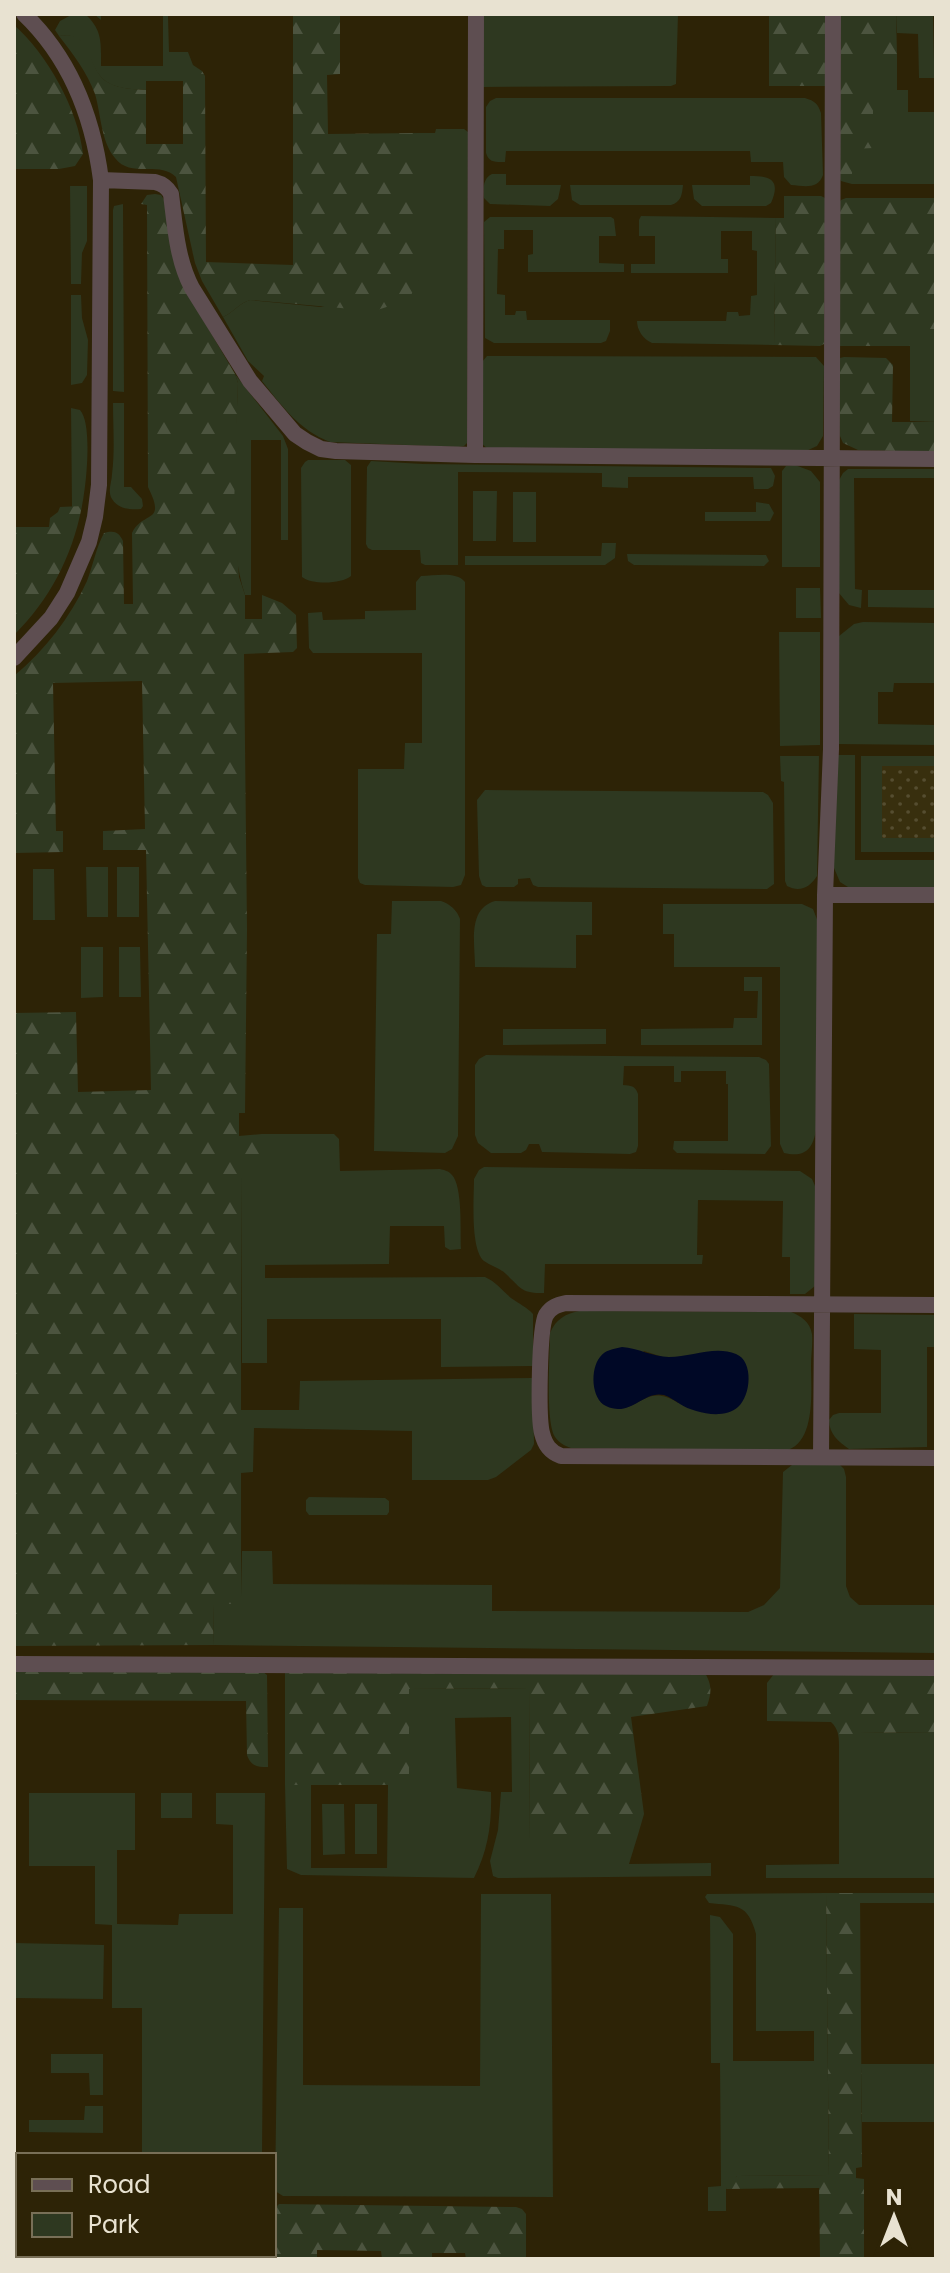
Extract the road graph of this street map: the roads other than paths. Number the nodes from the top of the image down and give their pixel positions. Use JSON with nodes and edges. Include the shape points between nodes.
{"nodes":[{"id":1,"x":24,"y":14,"type":"edge"},
{"id":2,"x":476,"y":14,"type":"edge"},
{"id":3,"x":833,"y":14,"type":"edge"},
{"id":4,"x":101,"y":180,"type":"junction"},
{"id":5,"x":475,"y":455,"type":"junction"},
{"id":6,"x":832,"y":458,"type":"junction"},
{"id":7,"x":936,"y":459,"type":"edge"},
{"id":8,"x":14,"y":658,"type":"edge"},
{"id":9,"x":825,"y":895,"type":"junction"},
{"id":10,"x":936,"y":895,"type":"edge"},
{"id":11,"x":823,"y":1304,"type":"junction"},
{"id":12,"x":936,"y":1305,"type":"edge"},
{"id":13,"x":821,"y":1456,"type":"junction"},
{"id":14,"x":936,"y":1458,"type":"edge"},
{"id":15,"x":14,"y":1664,"type":"edge"},
{"id":16,"x":936,"y":1668,"type":"edge"}],
"edges":[{"from":1,"to":4,"type":"street","via":[[57,52],[78,93],[90,122]]},
{"from":2,"to":5,"type":"street"},
{"from":3,"to":6,"type":"street"},
{"from":4,"to":5,"type":"street","via":[[155,182],[167,188],[185,276],[250,381],[295,434],[336,451]]},
{"from":4,"to":8,"type":"street","via":[[95,517],[67,593]]},
{"from":5,"to":6,"type":"street"},
{"from":6,"to":7,"type":"street"},
{"from":6,"to":9,"type":"street"},
{"from":9,"to":10,"type":"street"},
{"from":9,"to":11,"type":"street"},
{"from":11,"to":12,"type":"street"},
{"from":11,"to":13,"type":"street"},
{"from":11,"to":13,"type":"street","via":[[566,1303],[548,1312],[542,1331],[541,1423],[552,1453]]},
{"from":13,"to":14,"type":"street"},
{"from":15,"to":16,"type":"street"}]}
